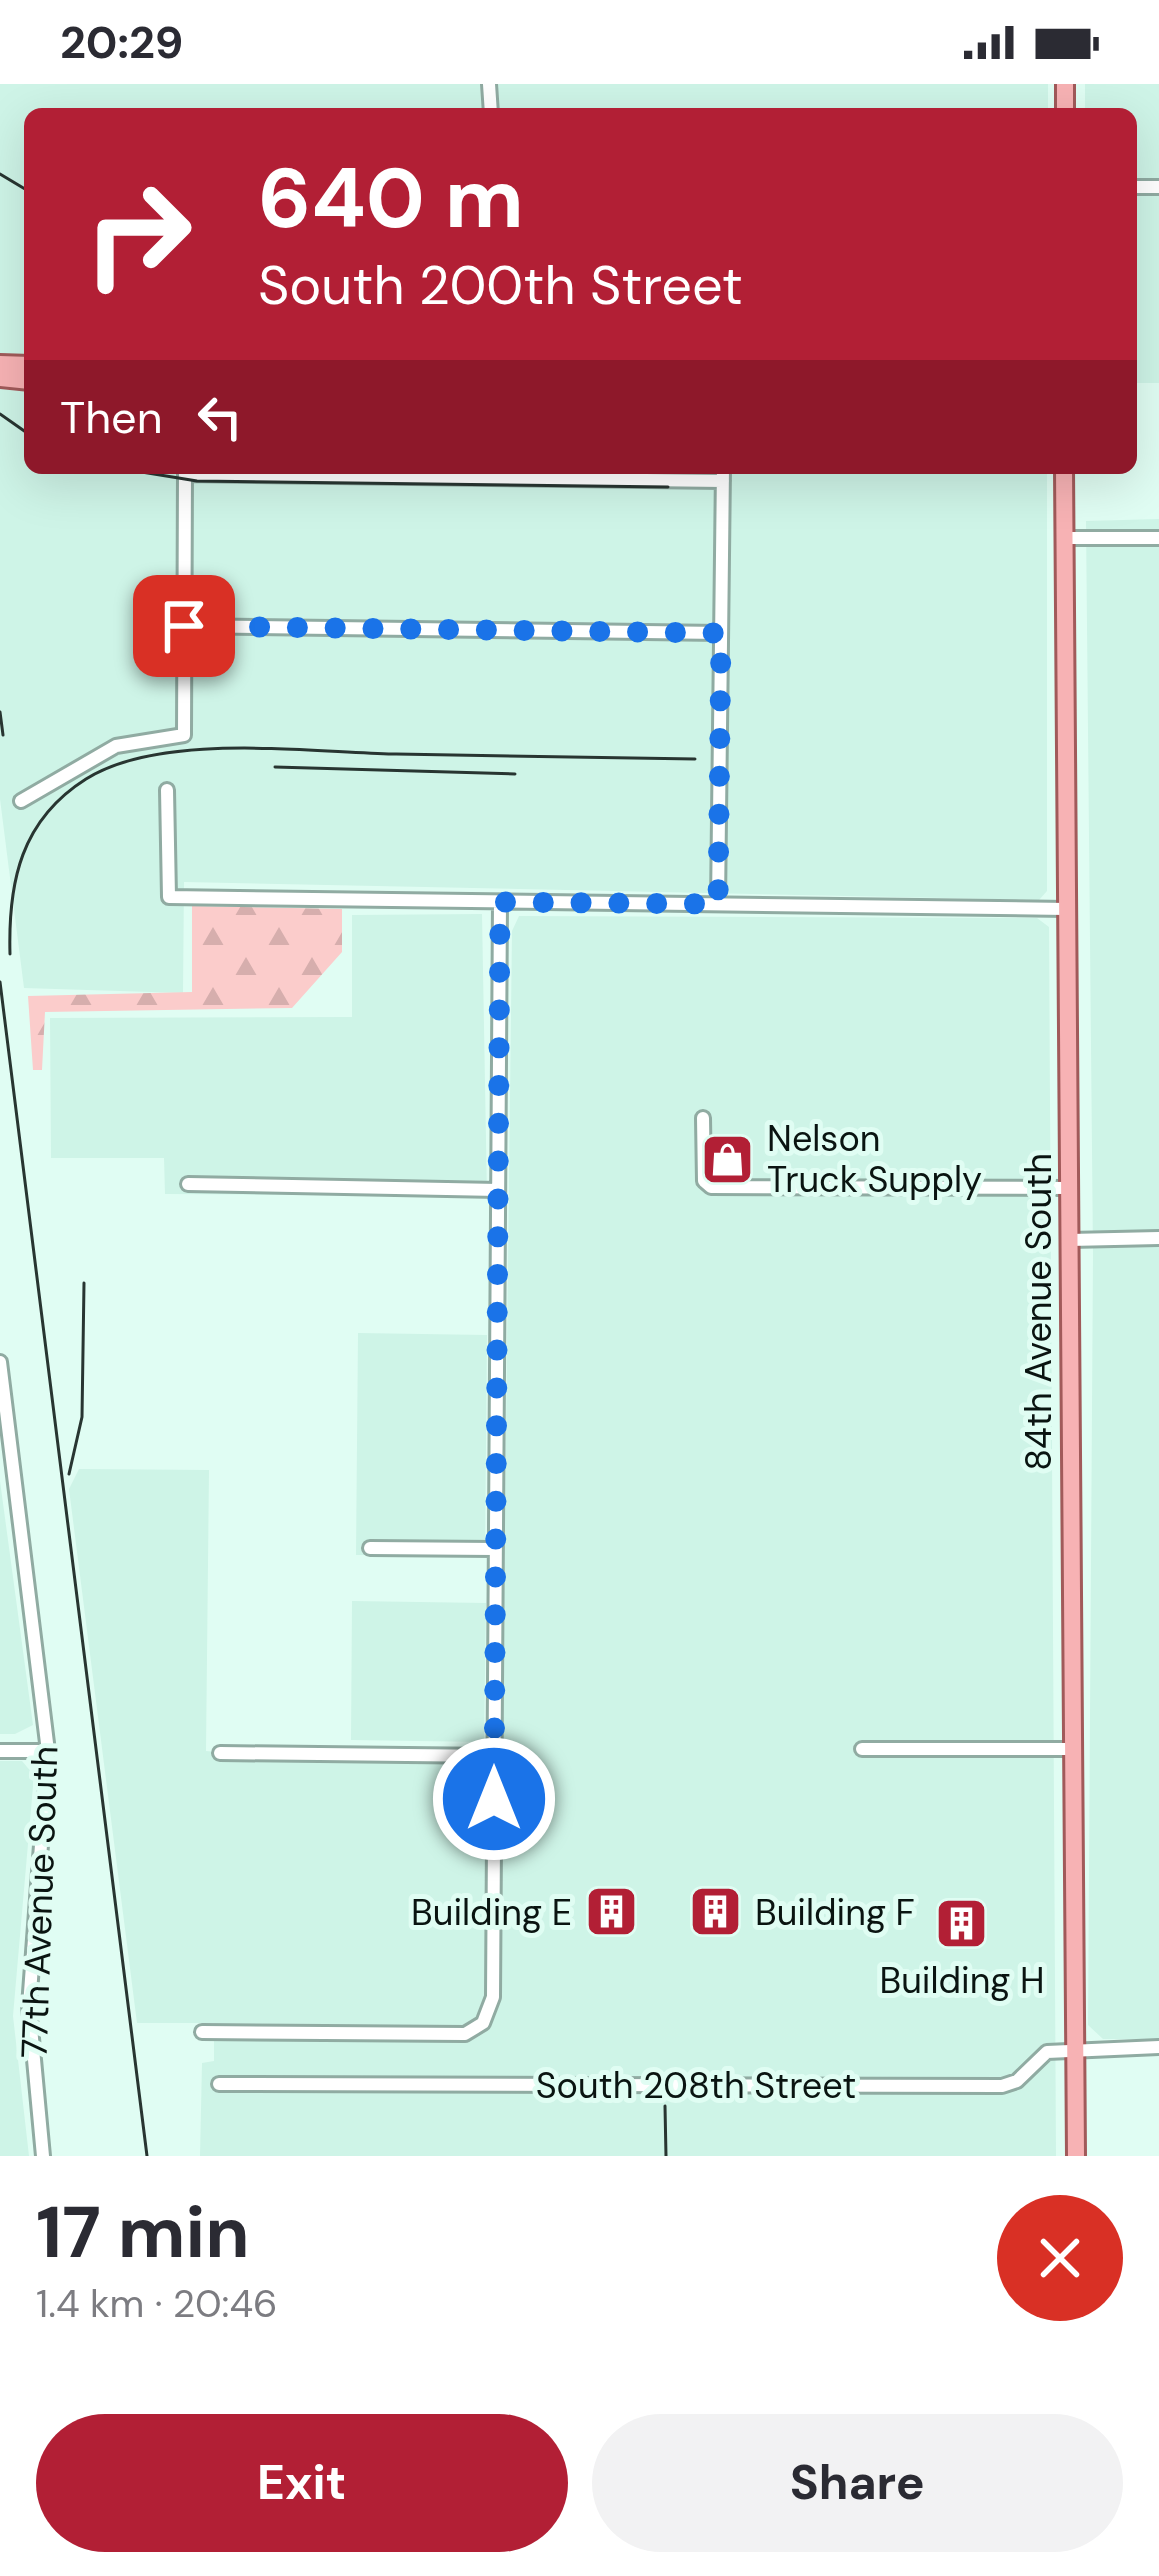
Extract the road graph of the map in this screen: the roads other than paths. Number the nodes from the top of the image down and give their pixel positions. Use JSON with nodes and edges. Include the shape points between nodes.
{"nodes":[{"id":1,"x":185,"y":474,"type":"edge"},
{"id":2,"x":723,"y":474,"type":"edge"},
{"id":3,"x":1064,"y":474,"type":"edge"},
{"id":4,"x":1064,"y":538,"type":"junction"},
{"id":5,"x":1159,"y":538,"type":"edge"},
{"id":6,"x":184,"y":626,"type":"junction"},
{"id":7,"x":721,"y":633,"type":"junction"},
{"id":8,"x":167,"y":790,"type":"dead end"},
{"id":9,"x":21,"y":801,"type":"dead end"},
{"id":10,"x":500,"y":902,"type":"junction"},
{"id":11,"x":718,"y":904,"type":"junction"},
{"id":12,"x":1066,"y":909,"type":"junction"},
{"id":13,"x":703,"y":1118,"type":"dead end"},
{"id":14,"x":188,"y":1184,"type":"dead end"},
{"id":15,"x":1070,"y":1188,"type":"junction"},
{"id":16,"x":498,"y":1190,"type":"junction"},
{"id":17,"x":1159,"y":1238,"type":"edge"},
{"id":18,"x":1070,"y":1240,"type":"junction"},
{"id":19,"x":0,"y":1362,"type":"edge"},
{"id":20,"x":370,"y":1548,"type":"dead end"},
{"id":21,"x":494,"y":1549,"type":"junction"},
{"id":22,"x":862,"y":1749,"type":"dead end"},
{"id":23,"x":1074,"y":1749,"type":"junction"},
{"id":24,"x":0,"y":1751,"type":"edge"},
{"id":25,"x":48,"y":1751,"type":"junction"},
{"id":26,"x":220,"y":1753,"type":"dead end"},
{"id":27,"x":494,"y":1756,"type":"junction"},
{"id":28,"x":202,"y":2032,"type":"dead end"},
{"id":29,"x":1159,"y":2047,"type":"edge"},
{"id":30,"x":1076,"y":2048,"type":"junction"},
{"id":31,"x":219,"y":2084,"type":"dead end"},
{"id":32,"x":43,"y":2156,"type":"edge"},
{"id":33,"x":1076,"y":2156,"type":"edge"}],
"edges":[{"from":1,"to":6,"type":"street"},
{"from":2,"to":7,"type":"street"},
{"from":3,"to":4,"type":"main road","name":"84th Avenue South"},
{"from":4,"to":5,"type":"street"},
{"from":4,"to":12,"type":"main road","name":"84th Avenue South"},
{"from":6,"to":7,"type":"street"},
{"from":6,"to":9,"type":"street","via":[[184,735],[116,746]]},
{"from":7,"to":11,"type":"street"},
{"from":8,"to":10,"type":"street","via":[[170,897]]},
{"from":10,"to":11,"type":"street"},
{"from":10,"to":16,"type":"street"},
{"from":11,"to":12,"type":"street"},
{"from":12,"to":15,"type":"main road","name":"84th Avenue South"},
{"from":13,"to":15,"type":"street","via":[[704,1180],[711,1187]]},
{"from":14,"to":16,"type":"street"},
{"from":15,"to":18,"type":"main road","name":"84th Avenue South"},
{"from":16,"to":21,"type":"street"},
{"from":17,"to":18,"type":"street"},
{"from":18,"to":23,"type":"main road","name":"84th Avenue South"},
{"from":19,"to":25,"type":"street","name":"77th Avenue South"},
{"from":20,"to":21,"type":"street"},
{"from":21,"to":27,"type":"street"},
{"from":22,"to":23,"type":"street"},
{"from":23,"to":30,"type":"main road","name":"84th Avenue South"},
{"from":24,"to":25,"type":"street"},
{"from":25,"to":32,"type":"street","name":"77th Avenue South","via":[[29,2006]]},
{"from":26,"to":27,"type":"street"},
{"from":27,"to":28,"type":"street","via":[[493,1997],[483,2024],[464,2034]]},
{"from":29,"to":30,"type":"street","name":"South 208th Street"},
{"from":30,"to":31,"type":"street","name":"South 208th Street","via":[[1047,2052],[1002,2086]]},
{"from":30,"to":33,"type":"main road","name":"84th Avenue South"}]}
